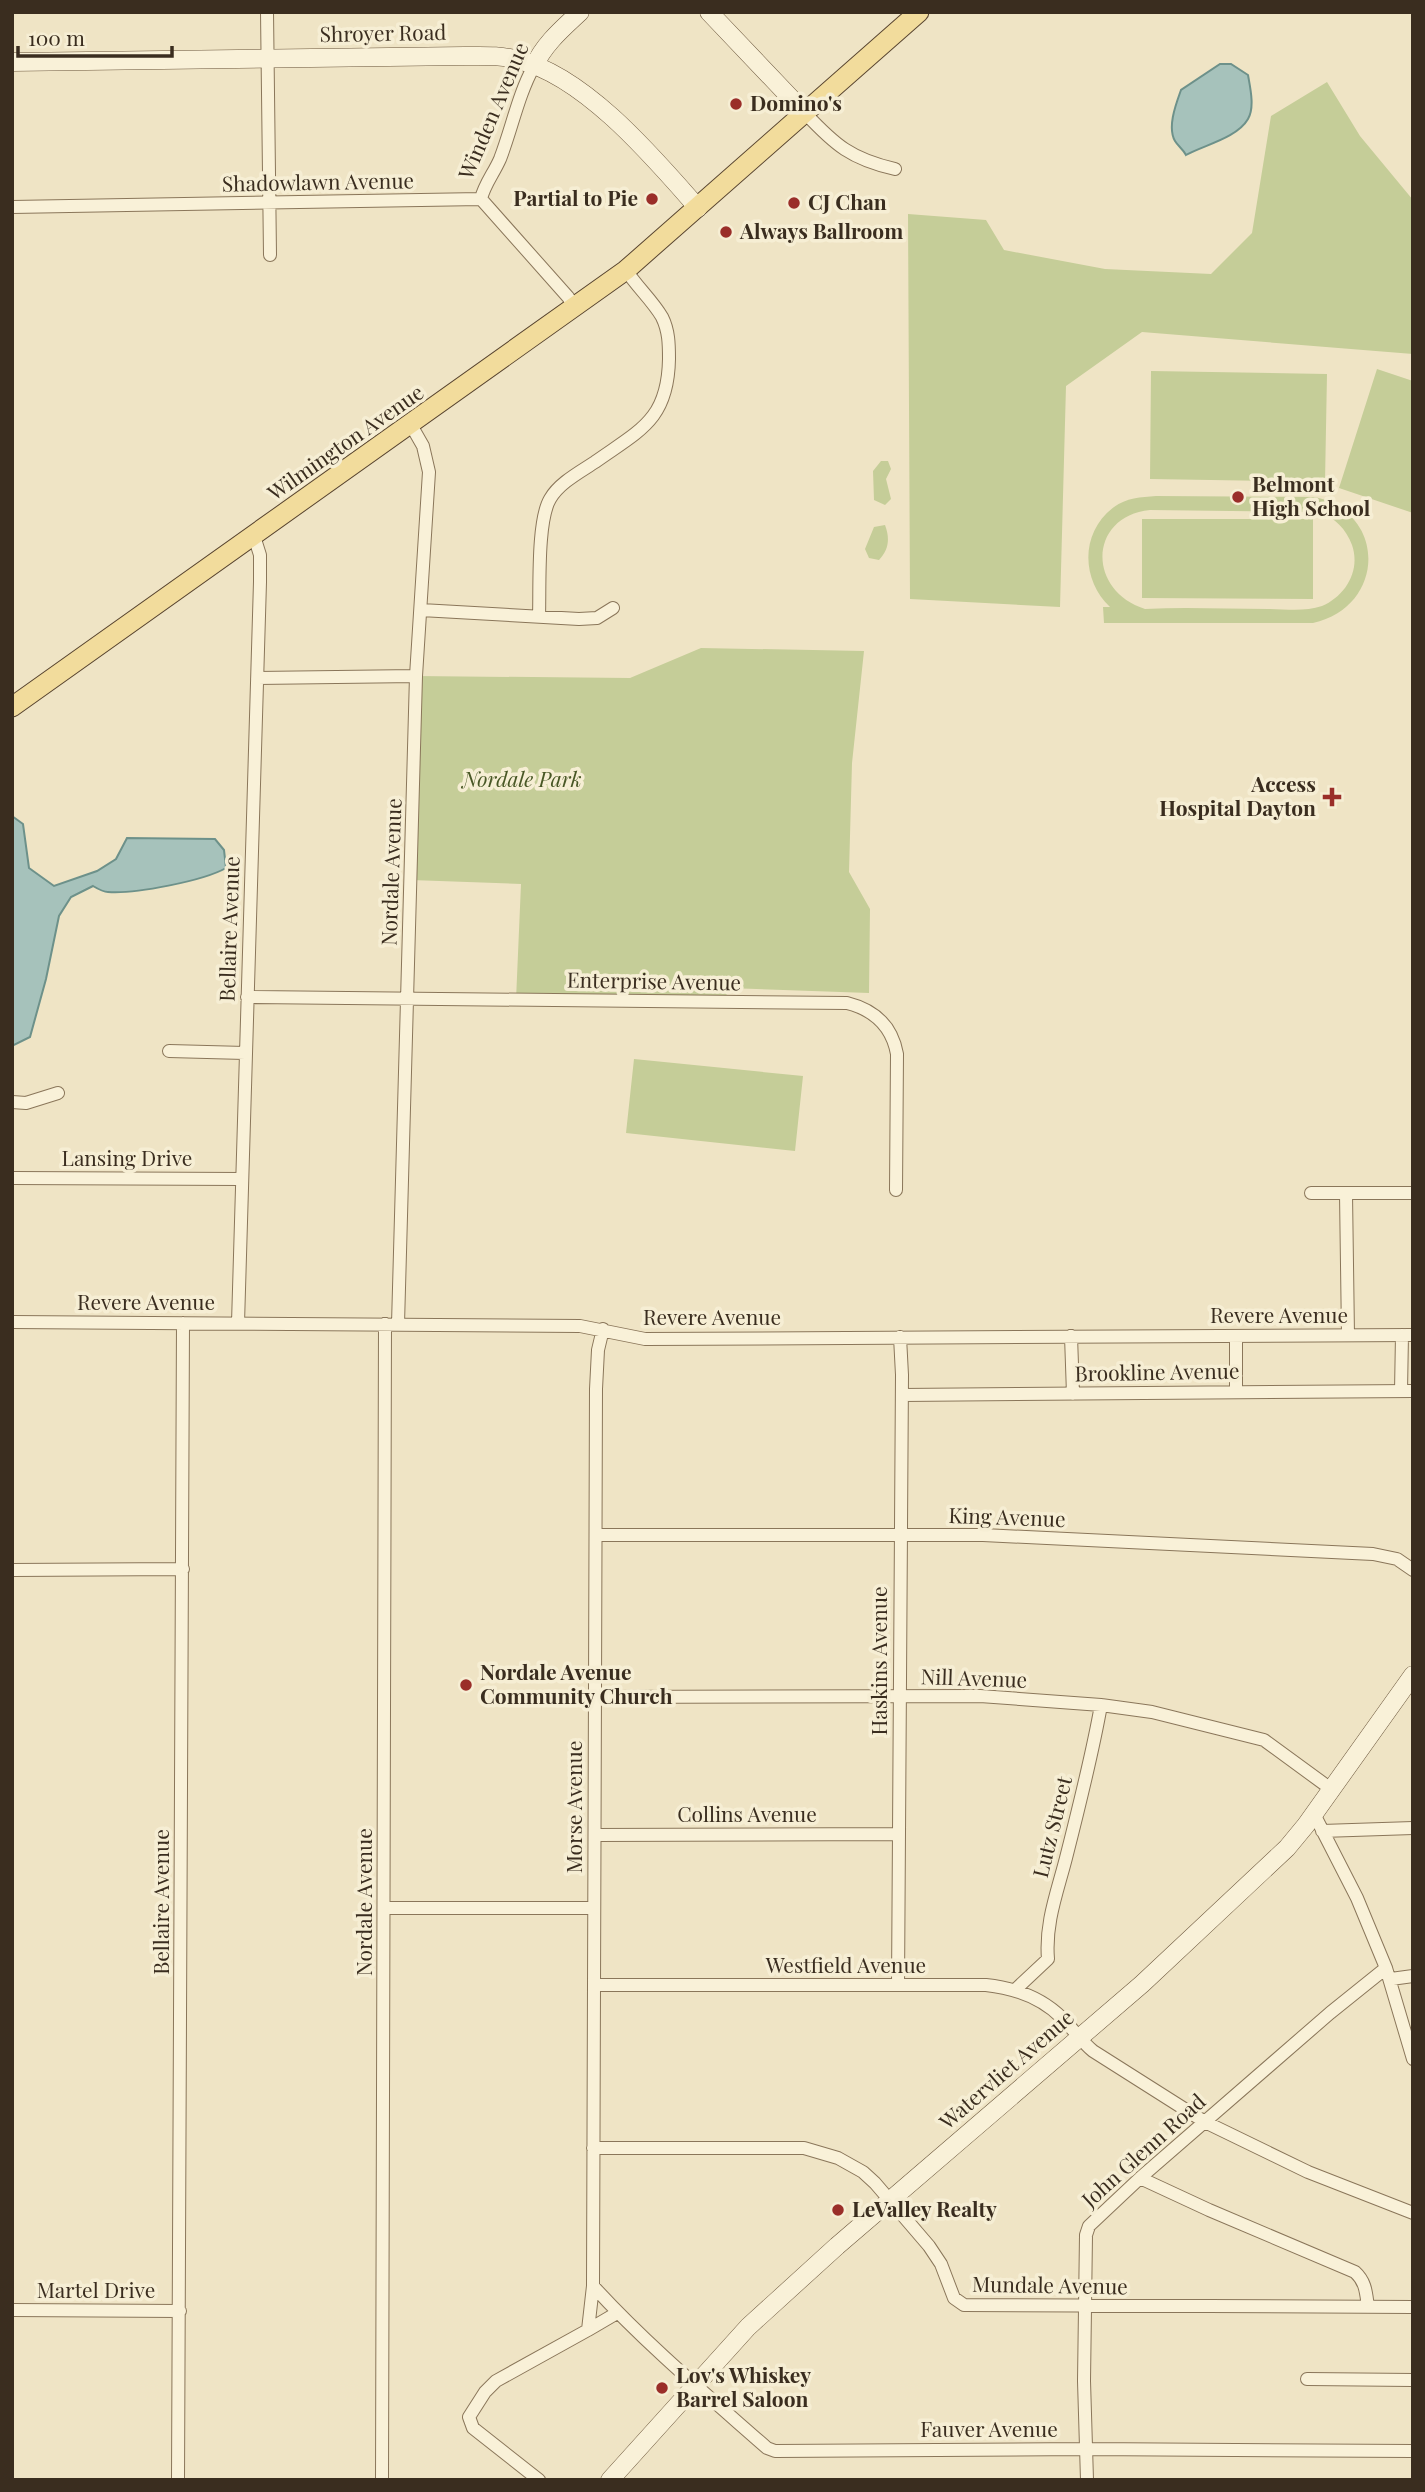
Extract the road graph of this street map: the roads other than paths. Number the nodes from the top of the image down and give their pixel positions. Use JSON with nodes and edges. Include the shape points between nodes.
{"nodes":[{"id":1,"x":267,"y":12,"type":"edge"},
{"id":2,"x":580,"y":12,"type":"edge"},
{"id":3,"x":709,"y":12,"type":"edge"},
{"id":4,"x":919,"y":12,"type":"edge"},
{"id":5,"x":267,"y":59,"type":"junction"},
{"id":6,"x":12,"y":62,"type":"edge"},
{"id":7,"x":534,"y":66,"type":"junction"},
{"id":8,"x":805,"y":113,"type":"junction"},
{"id":9,"x":895,"y":169,"type":"dead end"},
{"id":10,"x":481,"y":199,"type":"junction"},
{"id":11,"x":269,"y":203,"type":"junction"},
{"id":12,"x":12,"y":207,"type":"edge"},
{"id":13,"x":698,"y":208,"type":"junction"},
{"id":14,"x":270,"y":254,"type":"dead end"},
{"id":15,"x":626,"y":270,"type":"junction"},
{"id":16,"x":575,"y":308,"type":"junction"},
{"id":17,"x":411,"y":425,"type":"junction"},
{"id":18,"x":254,"y":536,"type":"junction"},
{"id":19,"x":613,"y":608,"type":"dead end"},
{"id":20,"x":421,"y":610,"type":"junction"},
{"id":21,"x":539,"y":616,"type":"junction"},
{"id":22,"x":416,"y":676,"type":"junction"},
{"id":23,"x":257,"y":678,"type":"junction"},
{"id":24,"x":12,"y":707,"type":"edge"},
{"id":25,"x":247,"y":997,"type":"junction"},
{"id":26,"x":407,"y":999,"type":"junction"},
{"id":27,"x":169,"y":1051,"type":"dead end"},
{"id":28,"x":246,"y":1053,"type":"junction"},
{"id":29,"x":58,"y":1093,"type":"dead end"},
{"id":30,"x":12,"y":1102,"type":"edge"},
{"id":31,"x":12,"y":1178,"type":"edge"},
{"id":32,"x":242,"y":1179,"type":"junction"},
{"id":33,"x":896,"y":1190,"type":"dead end"},
{"id":34,"x":1311,"y":1193,"type":"dead end"},
{"id":35,"x":1413,"y":1193,"type":"edge"},
{"id":36,"x":1346,"y":1194,"type":"junction"},
{"id":37,"x":12,"y":1322,"type":"edge"},
{"id":38,"x":183,"y":1323,"type":"junction"},
{"id":39,"x":238,"y":1323,"type":"junction"},
{"id":40,"x":392,"y":1324,"type":"junction"},
{"id":41,"x":603,"y":1329,"type":"junction"},
{"id":42,"x":1348,"y":1335,"type":"junction"},
{"id":43,"x":1407,"y":1335,"type":"edge"},
{"id":44,"x":1071,"y":1336,"type":"junction"},
{"id":45,"x":1237,"y":1336,"type":"junction"},
{"id":46,"x":900,"y":1337,"type":"junction"},
{"id":47,"x":1407,"y":1391,"type":"edge"},
{"id":48,"x":1236,"y":1392,"type":"junction"},
{"id":49,"x":1073,"y":1394,"type":"junction"},
{"id":50,"x":901,"y":1395,"type":"junction"},
{"id":51,"x":899,"y":1534,"type":"junction"},
{"id":52,"x":596,"y":1535,"type":"junction"},
{"id":53,"x":183,"y":1569,"type":"junction"},
{"id":54,"x":12,"y":1570,"type":"edge"},
{"id":55,"x":1413,"y":1570,"type":"edge"},
{"id":56,"x":1413,"y":1675,"type":"edge"},
{"id":57,"x":899,"y":1696,"type":"junction"},
{"id":58,"x":595,"y":1697,"type":"junction"},
{"id":59,"x":1101,"y":1705,"type":"junction"},
{"id":60,"x":1331,"y":1789,"type":"junction"},
{"id":61,"x":1314,"y":1814,"type":"junction"},
{"id":62,"x":1413,"y":1828,"type":"edge"},
{"id":63,"x":1322,"y":1832,"type":"junction"},
{"id":64,"x":595,"y":1835,"type":"junction"},
{"id":65,"x":898,"y":1835,"type":"junction"},
{"id":66,"x":385,"y":1908,"type":"junction"},
{"id":67,"x":594,"y":1908,"type":"junction"},
{"id":68,"x":1389,"y":1973,"type":"junction"},
{"id":69,"x":1413,"y":1976,"type":"edge"},
{"id":70,"x":594,"y":1985,"type":"junction"},
{"id":71,"x":898,"y":1985,"type":"junction"},
{"id":72,"x":1015,"y":1990,"type":"junction"},
{"id":73,"x":1078,"y":2039,"type":"junction"},
{"id":74,"x":1413,"y":2059,"type":"edge"},
{"id":75,"x":1205,"y":2122,"type":"junction"},
{"id":76,"x":593,"y":2148,"type":"junction"},
{"id":77,"x":1140,"y":2178,"type":"junction"},
{"id":78,"x":890,"y":2201,"type":"junction"},
{"id":79,"x":1413,"y":2213,"type":"edge"},
{"id":80,"x":593,"y":2286,"type":"junction"},
{"id":81,"x":1084,"y":2306,"type":"junction"},
{"id":82,"x":1413,"y":2307,"type":"edge"},
{"id":83,"x":1368,"y":2308,"type":"junction"},
{"id":84,"x":12,"y":2310,"type":"edge"},
{"id":85,"x":180,"y":2311,"type":"junction"},
{"id":86,"x":617,"y":2313,"type":"junction"},
{"id":87,"x":588,"y":2330,"type":"junction"},
{"id":88,"x":1307,"y":2379,"type":"dead end"},
{"id":89,"x":1413,"y":2380,"type":"edge"},
{"id":90,"x":695,"y":2383,"type":"junction"},
{"id":91,"x":1086,"y":2449,"type":"junction"},
{"id":92,"x":1413,"y":2451,"type":"edge"},
{"id":93,"x":178,"y":2480,"type":"edge"},
{"id":94,"x":382,"y":2480,"type":"edge"},
{"id":95,"x":539,"y":2480,"type":"edge"},
{"id":96,"x":610,"y":2480,"type":"edge"},
{"id":97,"x":1087,"y":2480,"type":"edge"}],
"edges":[{"from":1,"to":5,"type":"street"},
{"from":2,"to":7,"type":"street","name":"Winden Avenue","via":[[551,40]]},
{"from":3,"to":8,"type":"street"},
{"from":4,"to":8,"type":"main road","name":"Wilmington Avenue"},
{"from":5,"to":6,"type":"street","name":"Shroyer Road"},
{"from":5,"to":7,"type":"street","name":"Shroyer Road","via":[[488,56]]},
{"from":5,"to":11,"type":"street"},
{"from":7,"to":10,"type":"street","name":"Winden Avenue"},
{"from":7,"to":13,"type":"street","name":"Shroyer Road","via":[[575,88],[610,116]]},
{"from":8,"to":9,"type":"street","via":[[857,159]]},
{"from":8,"to":13,"type":"main road","name":"Wilmington Avenue"},
{"from":10,"to":11,"type":"street","name":"Shadowlawn Avenue"},
{"from":10,"to":16,"type":"street"},
{"from":11,"to":12,"type":"street","name":"Shadowlawn Avenue"},
{"from":11,"to":14,"type":"street"},
{"from":13,"to":15,"type":"main road","name":"Wilmington Avenue"},
{"from":15,"to":16,"type":"main road","name":"Wilmington Avenue"},
{"from":15,"to":21,"type":"street","via":[[667,330],[666,390],[661,406],[645,427],[561,486],[548,502]]},
{"from":16,"to":17,"type":"main road","name":"Wilmington Avenue"},
{"from":17,"to":18,"type":"main road","name":"Wilmington Avenue"},
{"from":17,"to":20,"type":"street","name":"Nordale Avenue","via":[[423,446],[429,472]]},
{"from":18,"to":23,"type":"street","name":"Bellaire Avenue","via":[[260,555]]},
{"from":18,"to":24,"type":"main road","name":"Wilmington Avenue"},
{"from":19,"to":21,"type":"street","via":[[597,618]]},
{"from":20,"to":21,"type":"street"},
{"from":20,"to":22,"type":"street","name":"Nordale Avenue"},
{"from":22,"to":23,"type":"street"},
{"from":22,"to":26,"type":"street","name":"Nordale Avenue"},
{"from":23,"to":25,"type":"street","name":"Bellaire Avenue"},
{"from":25,"to":26,"type":"street","name":"Enterprise Avenue"},
{"from":25,"to":28,"type":"street","name":"Bellaire Avenue"},
{"from":26,"to":33,"type":"street","name":"Enterprise Avenue","via":[[858,1006],[878,1017],[894,1040],[897,1054]]},
{"from":26,"to":40,"type":"street","name":"Nordale Avenue"},
{"from":27,"to":28,"type":"street"},
{"from":28,"to":32,"type":"street","name":"Bellaire Avenue"},
{"from":29,"to":30,"type":"street"},
{"from":31,"to":32,"type":"street","name":"Lansing Drive"},
{"from":32,"to":39,"type":"street","name":"Bellaire Avenue"},
{"from":34,"to":36,"type":"street"},
{"from":35,"to":36,"type":"street"},
{"from":36,"to":42,"type":"street"},
{"from":37,"to":38,"type":"street","name":"Revere Avenue"},
{"from":38,"to":39,"type":"street","name":"Revere Avenue"},
{"from":38,"to":53,"type":"street","name":"Bellaire Avenue"},
{"from":39,"to":40,"type":"street","name":"Revere Avenue"},
{"from":40,"to":41,"type":"street","name":"Revere Avenue"},
{"from":40,"to":66,"type":"street","name":"Nordale Avenue"},
{"from":41,"to":46,"type":"street","name":"Revere Avenue","via":[[645,1339]]},
{"from":41,"to":52,"type":"street","name":"Morse Avenue","via":[[596,1388]]},
{"from":42,"to":43,"type":"street","name":"Revere Avenue"},
{"from":42,"to":45,"type":"street","name":"Revere Avenue"},
{"from":43,"to":47,"type":"street"},
{"from":44,"to":45,"type":"street","name":"Revere Avenue"},
{"from":44,"to":46,"type":"street","name":"Revere Avenue"},
{"from":44,"to":49,"type":"street"},
{"from":45,"to":48,"type":"street"},
{"from":46,"to":50,"type":"street","name":"Haskins Avenue"},
{"from":47,"to":48,"type":"street","name":"Brookline Avenue"},
{"from":48,"to":49,"type":"street","name":"Brookline Avenue"},
{"from":49,"to":50,"type":"street","name":"Brookline Avenue"},
{"from":50,"to":51,"type":"street","name":"Haskins Avenue"},
{"from":51,"to":52,"type":"street","name":"King Avenue"},
{"from":51,"to":55,"type":"street","name":"King Avenue","via":[[1373,1554],[1397,1559]]},
{"from":51,"to":57,"type":"street","name":"Haskins Avenue"},
{"from":52,"to":58,"type":"street","name":"Morse Avenue"},
{"from":53,"to":54,"type":"street"},
{"from":53,"to":85,"type":"street","name":"Bellaire Avenue"},
{"from":56,"to":60,"type":"street","name":"Watervliet Avenue"},
{"from":57,"to":58,"type":"street","name":"Nill Avenue"},
{"from":57,"to":59,"type":"street","name":"Nill Avenue","via":[[980,1696]]},
{"from":57,"to":65,"type":"street","name":"Haskins Avenue"},
{"from":58,"to":64,"type":"street","name":"Morse Avenue"},
{"from":59,"to":60,"type":"street","name":"Nill Avenue","via":[[1152,1712],[1264,1740]]},
{"from":59,"to":72,"type":"street","name":"Lutz Street","via":[[1050,1911],[1048,1959]]},
{"from":60,"to":61,"type":"street","name":"Watervliet Avenue"},
{"from":61,"to":63,"type":"street"},
{"from":61,"to":73,"type":"street","name":"Watervliet Avenue","via":[[1257,1877]]},
{"from":62,"to":63,"type":"street"},
{"from":63,"to":68,"type":"street"},
{"from":64,"to":65,"type":"street","name":"Collins Avenue"},
{"from":64,"to":67,"type":"street","name":"Morse Avenue"},
{"from":65,"to":71,"type":"street","name":"Haskins Avenue"},
{"from":66,"to":67,"type":"street"},
{"from":66,"to":94,"type":"street","name":"Nordale Avenue"},
{"from":67,"to":70,"type":"street","name":"Morse Avenue"},
{"from":68,"to":69,"type":"street"},
{"from":68,"to":74,"type":"street"},
{"from":68,"to":75,"type":"street","name":"John Glenn Road","via":[[1330,2013]]},
{"from":70,"to":71,"type":"street","name":"Westfield Avenue"},
{"from":70,"to":76,"type":"street","name":"Morse Avenue"},
{"from":71,"to":72,"type":"street","name":"Westfield Avenue","via":[[986,1985]]},
{"from":72,"to":73,"type":"street","name":"Westfield Avenue","via":[[1059,2015]]},
{"from":73,"to":75,"type":"street","name":"Westfield Avenue"},
{"from":73,"to":78,"type":"street","name":"Watervliet Avenue"},
{"from":75,"to":77,"type":"street","name":"John Glenn Road"},
{"from":75,"to":79,"type":"street","name":"Westfield Avenue","via":[[1308,2172]]},
{"from":76,"to":78,"type":"street","name":"Mundale Avenue","via":[[804,2148],[850,2163]]},
{"from":76,"to":80,"type":"street","name":"Morse Avenue"},
{"from":77,"to":81,"type":"street","name":"John Glenn Road","via":[[1089,2226]]},
{"from":77,"to":83,"type":"street","via":[[1355,2272],[1366,2287]]},
{"from":78,"to":81,"type":"street","name":"Mundale Avenue","via":[[929,2246],[954,2298],[964,2305]]},
{"from":78,"to":90,"type":"street","name":"Watervliet Avenue","via":[[748,2327]]},
{"from":80,"to":86,"type":"street"},
{"from":80,"to":87,"type":"street","name":"Morse Avenue"},
{"from":81,"to":83,"type":"street","name":"Mundale Avenue"},
{"from":81,"to":91,"type":"street","name":"John Glenn Road"},
{"from":82,"to":83,"type":"street","name":"Mundale Avenue"},
{"from":84,"to":85,"type":"street","name":"Martel Drive"},
{"from":85,"to":93,"type":"street","name":"Bellaire Avenue"},
{"from":86,"to":87,"type":"street"},
{"from":86,"to":90,"type":"street","name":"Fauver Avenue"},
{"from":87,"to":95,"type":"street","via":[[496,2381],[469,2417],[473,2428]]},
{"from":88,"to":89,"type":"street"},
{"from":90,"to":91,"type":"street","name":"Fauver Avenue","via":[[775,2451]]},
{"from":90,"to":96,"type":"street","name":"Watervliet Avenue"},
{"from":91,"to":92,"type":"street","name":"Fauver Avenue"},
{"from":91,"to":97,"type":"street","name":"John Glenn Road"}]}
